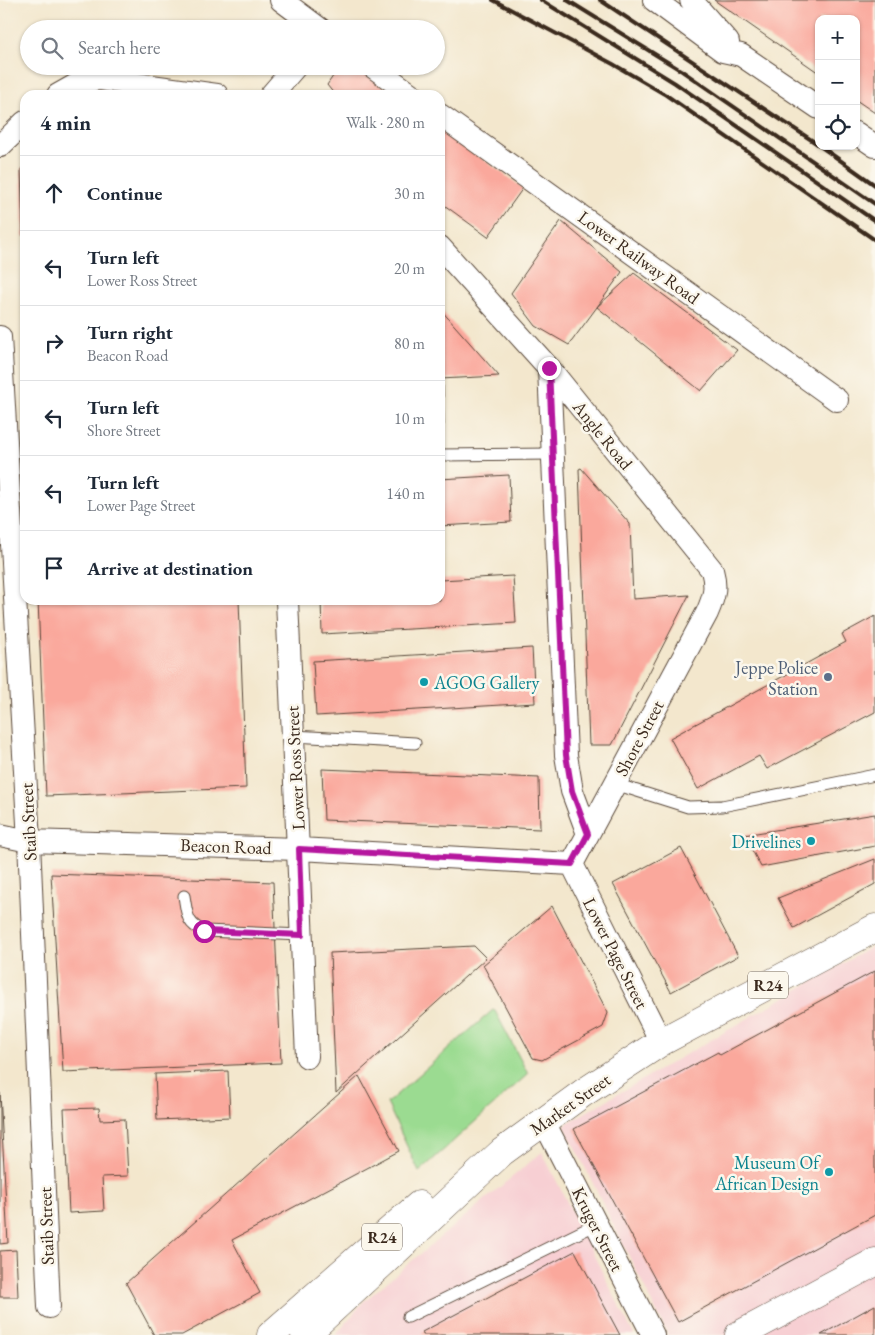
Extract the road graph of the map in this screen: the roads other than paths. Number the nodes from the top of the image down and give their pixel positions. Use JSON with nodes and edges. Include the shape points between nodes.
{"nodes":[{"id":1,"x":281,"y":0,"type":"edge"},
{"id":2,"x":654,"y":0,"type":"edge"},
{"id":3,"x":691,"y":0,"type":"edge"},
{"id":4,"x":308,"y":20,"type":"edge"},
{"id":5,"x":741,"y":55,"type":"junction"},
{"id":6,"x":288,"y":75,"type":"edge"},
{"id":7,"x":384,"y":75,"type":"edge"},
{"id":8,"x":67,"y":90,"type":"edge"},
{"id":9,"x":184,"y":90,"type":"edge"},
{"id":10,"x":274,"y":90,"type":"edge"},
{"id":11,"x":405,"y":90,"type":"edge"},
{"id":12,"x":815,"y":105,"type":"edge"},
{"id":13,"x":445,"y":119,"type":"edge"},
{"id":14,"x":20,"y":127,"type":"edge"},
{"id":15,"x":860,"y":136,"type":"edge"},
{"id":16,"x":0,"y":146,"type":"edge"},
{"id":17,"x":875,"y":146,"type":"edge"},
{"id":18,"x":445,"y":254,"type":"edge"},
{"id":19,"x":0,"y":337,"type":"edge"},
{"id":20,"x":549,"y":368,"type":"junction"},
{"id":21,"x":837,"y":400,"type":"dead end"},
{"id":22,"x":553,"y":454,"type":"junction"},
{"id":23,"x":445,"y":455,"type":"edge"},
{"id":24,"x":287,"y":605,"type":"edge"},
{"id":25,"x":706,"y":613,"type":"joint"},
{"id":26,"x":294,"y":736,"type":"junction"},
{"id":27,"x":415,"y":743,"type":"dead end"},
{"id":28,"x":875,"y":775,"type":"edge"},
{"id":29,"x":615,"y":784,"type":"junction"},
{"id":30,"x":588,"y":834,"type":"junction"},
{"id":31,"x":0,"y":835,"type":"edge"},
{"id":32,"x":29,"y":841,"type":"junction"},
{"id":33,"x":299,"y":849,"type":"junction"},
{"id":34,"x":572,"y":864,"type":"junction"},
{"id":35,"x":184,"y":896,"type":"dead end"},
{"id":36,"x":875,"y":928,"type":"edge"},
{"id":37,"x":302,"y":935,"type":"junction"},
{"id":38,"x":661,"y":1042,"type":"junction"},
{"id":39,"x":307,"y":1056,"type":"dead end"},
{"id":40,"x":544,"y":1122,"type":"junction"},
{"id":41,"x":502,"y":1152,"type":"junction"},
{"id":42,"x":595,"y":1224,"type":"junction"},
{"id":43,"x":875,"y":1262,"type":"edge"},
{"id":44,"x":49,"y":1307,"type":"dead end"},
{"id":45,"x":408,"y":1317,"type":"dead end"},
{"id":46,"x":271,"y":1335,"type":"edge"},
{"id":47,"x":305,"y":1335,"type":"edge"},
{"id":48,"x":653,"y":1335,"type":"edge"},
{"id":49,"x":739,"y":1335,"type":"edge"}],
"edges":[{"from":1,"to":4,"type":"street"},
{"from":2,"to":5,"type":"street","via":[[723,51]]},
{"from":3,"to":5,"type":"street"},
{"from":5,"to":12,"type":"street"},
{"from":6,"to":10,"type":"street"},
{"from":7,"to":11,"type":"street"},
{"from":8,"to":9,"type":"street","via":[[81,82],[100,79]]},
{"from":13,"to":21,"type":"street","name":"Lower Railway Road"},
{"from":14,"to":16,"type":"street"},
{"from":15,"to":17,"type":"street"},
{"from":18,"to":20,"type":"street","name":"Angle Road"},
{"from":19,"to":32,"type":"street","name":"Staib Street"},
{"from":20,"to":22,"type":"street"},
{"from":20,"to":25,"type":"street","name":"Angle Road","via":[[712,570],[716,594]]},
{"from":22,"to":23,"type":"lane"},
{"from":22,"to":30,"type":"street","via":[[566,755],[572,791]]},
{"from":24,"to":26,"type":"street","name":"Lower Ross Street"},
{"from":25,"to":29,"type":"street","name":"Shore Street"},
{"from":26,"to":27,"type":"lane"},
{"from":26,"to":33,"type":"street","name":"Lower Ross Street"},
{"from":28,"to":29,"type":"lane","via":[[722,806],[701,807],[671,803]]},
{"from":29,"to":30,"type":"street","name":"Shore Street"},
{"from":30,"to":34,"type":"street","name":"Shore Street"},
{"from":31,"to":32,"type":"street","name":"Beacon Road"},
{"from":32,"to":33,"type":"street","name":"Beacon Road"},
{"from":32,"to":44,"type":"street","name":"Staib Street"},
{"from":33,"to":34,"type":"street","name":"Beacon Road"},
{"from":33,"to":37,"type":"street","name":"Lower Ross Street"},
{"from":34,"to":38,"type":"street","name":"Lower Page Street"},
{"from":35,"to":37,"type":"lane","via":[[188,920],[204,931]]},
{"from":36,"to":38,"type":"main road","name":"Market Street","number":"R24"},
{"from":37,"to":39,"type":"street","name":"Lower Ross Street"},
{"from":38,"to":40,"type":"main road","name":"Market Street","number":"R24"},
{"from":40,"to":41,"type":"main road","name":"Market Street","number":"R24"},
{"from":40,"to":42,"type":"street","name":"Kruger Street"},
{"from":41,"to":46,"type":"main road","number":"R24","via":[[461,1172],[431,1195]]},
{"from":41,"to":47,"type":"main road","name":"Market Street","number":"R24"},
{"from":42,"to":45,"type":"lane"},
{"from":42,"to":48,"type":"street","name":"Kruger Street"},
{"from":43,"to":49,"type":"main road"}]}
